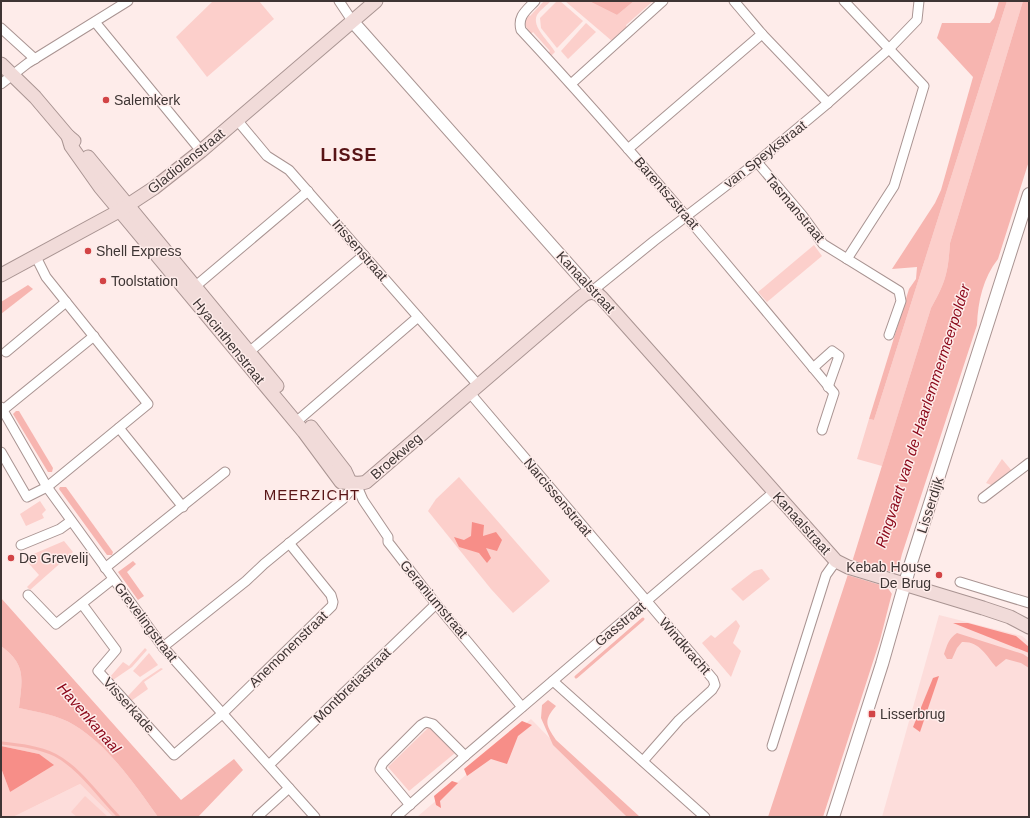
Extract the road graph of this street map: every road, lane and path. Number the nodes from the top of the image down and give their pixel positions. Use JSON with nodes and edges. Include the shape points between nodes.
{"nodes":[{"id":1,"x":128,"y":1,"type":"edge"},
{"id":2,"x":339,"y":1,"type":"edge"},
{"id":3,"x":376,"y":1,"type":"edge"},
{"id":4,"x":536,"y":1,"type":"edge"},
{"id":5,"x":663,"y":1,"type":"edge"},
{"id":6,"x":734,"y":1,"type":"edge"},
{"id":7,"x":844,"y":1,"type":"edge"},
{"id":8,"x":919,"y":1,"type":"edge"},
{"id":9,"x":95,"y":22,"type":"junction"},
{"id":10,"x":353,"y":22,"type":"junction"},
{"id":11,"x":1,"y":28,"type":"edge"},
{"id":12,"x":762,"y":34,"type":"junction"},
{"id":13,"x":888,"y":50,"type":"junction"},
{"id":14,"x":35,"y":59,"type":"junction"},
{"id":15,"x":1,"y":64,"type":"edge"},
{"id":16,"x":13,"y":75,"type":"junction"},
{"id":17,"x":1,"y":84,"type":"edge"},
{"id":18,"x":571,"y":84,"type":"junction"},
{"id":19,"x":828,"y":103,"type":"junction"},
{"id":20,"x":237,"y":120,"type":"junction"},
{"id":21,"x":628,"y":149,"type":"junction"},
{"id":22,"x":201,"y":151,"type":"junction"},
{"id":23,"x":757,"y":162,"type":"junction"},
{"id":24,"x":308,"y":191,"type":"junction"},
{"id":25,"x":1029,"y":194,"type":"edge"},
{"id":26,"x":124,"y":208,"type":"junction"},
{"id":27,"x":686,"y":215,"type":"junction"},
{"id":28,"x":364,"y":255,"type":"junction"},
{"id":29,"x":36,"y":257,"type":"junction"},
{"id":30,"x":847,"y":259,"type":"junction"},
{"id":31,"x":1,"y":276,"type":"edge"},
{"id":32,"x":192,"y":289,"type":"junction"},
{"id":33,"x":591,"y":292,"type":"junction"},
{"id":34,"x":66,"y":302,"type":"junction"},
{"id":35,"x":418,"y":317,"type":"junction"},
{"id":36,"x":889,"y":335,"type":"dead end"},
{"id":37,"x":94,"y":336,"type":"junction"},
{"id":38,"x":6,"y":352,"type":"dead end"},
{"id":39,"x":249,"y":352,"type":"junction"},
{"id":40,"x":813,"y":368,"type":"junction"},
{"id":41,"x":828,"y":387,"type":"junction"},
{"id":42,"x":474,"y":388,"type":"junction"},
{"id":43,"x":2,"y":409,"type":"edge"},
{"id":44,"x":299,"y":419,"type":"junction"},
{"id":45,"x":119,"y":428,"type":"junction"},
{"id":46,"x":822,"y":430,"type":"dead end"},
{"id":47,"x":1,"y":452,"type":"edge"},
{"id":48,"x":1029,"y":463,"type":"edge"},
{"id":49,"x":225,"y":472,"type":"dead end"},
{"id":50,"x":353,"y":483,"type":"junction"},
{"id":51,"x":47,"y":487,"type":"junction"},
{"id":52,"x":774,"y":492,"type":"junction"},
{"id":53,"x":982,"y":498,"type":"dead end"},
{"id":54,"x":184,"y":506,"type":"junction"},
{"id":55,"x":71,"y":522,"type":"junction"},
{"id":56,"x":289,"y":543,"type":"junction"},
{"id":57,"x":21,"y":545,"type":"dead end"},
{"id":58,"x":836,"y":561,"type":"junction"},
{"id":59,"x":105,"y":568,"type":"junction"},
{"id":60,"x":113,"y":579,"type":"junction"},
{"id":61,"x":960,"y":582,"type":"dead end"},
{"id":62,"x":900,"y":583,"type":"junction"},
{"id":63,"x":28,"y":595,"type":"dead end"},
{"id":64,"x":647,"y":602,"type":"junction"},
{"id":65,"x":1029,"y":603,"type":"edge"},
{"id":66,"x":82,"y":604,"type":"junction"},
{"id":67,"x":436,"y":604,"type":"junction"},
{"id":68,"x":1029,"y":627,"type":"edge"},
{"id":69,"x":163,"y":646,"type":"junction"},
{"id":70,"x":553,"y":681,"type":"junction"},
{"id":71,"x":522,"y":707,"type":"junction"},
{"id":72,"x":222,"y":714,"type":"junction"},
{"id":73,"x":772,"y":746,"type":"dead end"},
{"id":74,"x":465,"y":756,"type":"junction"},
{"id":75,"x":643,"y":761,"type":"junction"},
{"id":76,"x":269,"y":766,"type":"junction"},
{"id":77,"x":289,"y":788,"type":"junction"},
{"id":78,"x":410,"y":805,"type":"junction"},
{"id":79,"x":257,"y":817,"type":"edge"},
{"id":80,"x":315,"y":817,"type":"edge"},
{"id":81,"x":396,"y":817,"type":"edge"},
{"id":82,"x":705,"y":817,"type":"edge"},
{"id":83,"x":833,"y":817,"type":"edge"}],
"edges":[{"from":1,"to":9,"type":"street"},
{"from":2,"to":10,"type":"street","name":"Kanaalstraat"},
{"from":3,"to":10,"type":"main road","name":"Gladiolenstraat"},
{"from":4,"to":18,"type":"street","name":"Barentszstraat","via":[[521,16],[521,30]]},
{"from":5,"to":18,"type":"street"},
{"from":6,"to":12,"type":"street"},
{"from":7,"to":13,"type":"street"},
{"from":8,"to":13,"type":"street","name":"van Speykstraat","via":[[917,20]]},
{"from":9,"to":14,"type":"street"},
{"from":9,"to":22,"type":"street"},
{"from":10,"to":20,"type":"main road","name":"Gladiolenstraat"},
{"from":10,"to":33,"type":"street","name":"Kanaalstraat"},
{"from":11,"to":14,"type":"street"},
{"from":12,"to":19,"type":"street"},
{"from":12,"to":21,"type":"street"},
{"from":13,"to":19,"type":"street","name":"van Speykstraat"},
{"from":13,"to":30,"type":"street","via":[[924,86],[923,94],[894,186]]},
{"from":14,"to":16,"type":"street"},
{"from":15,"to":16,"type":"main road","name":"Hyacinthenstraat"},
{"from":16,"to":17,"type":"street"},
{"from":16,"to":26,"type":"main road","name":"Hyacinthenstraat","via":[[36,97],[68,136],[71,146]]},
{"from":18,"to":21,"type":"street","name":"Barentszstraat"},
{"from":19,"to":23,"type":"street","name":"van Speykstraat"},
{"from":20,"to":22,"type":"main road","name":"Gladiolenstraat"},
{"from":20,"to":24,"type":"street","name":"Irissenstraat","via":[[267,156],[290,170]]},
{"from":21,"to":27,"type":"street","name":"Barentszstraat"},
{"from":22,"to":26,"type":"main road","name":"Gladiolenstraat"},
{"from":23,"to":27,"type":"street","name":"van Speykstraat"},
{"from":23,"to":30,"type":"street","name":"Tasmanstraat","via":[[823,244]]},
{"from":24,"to":28,"type":"street","name":"Irissenstraat"},
{"from":24,"to":32,"type":"street"},
{"from":25,"to":62,"type":"street","name":"Lisserdijk"},
{"from":26,"to":29,"type":"main road","name":"Gladiolenstraat"},
{"from":26,"to":32,"type":"main road","name":"Hyacinthenstraat"},
{"from":27,"to":33,"type":"street","name":"van Speykstraat"},
{"from":27,"to":40,"type":"street","name":"Barentszstraat"},
{"from":28,"to":35,"type":"street","name":"Irissenstraat"},
{"from":28,"to":39,"type":"street"},
{"from":29,"to":31,"type":"main road","name":"Gladiolenstraat"},
{"from":29,"to":34,"type":"street","via":[[46,277]]},
{"from":30,"to":36,"type":"street","name":"Tasmanstraat","via":[[899,291],[901,301]]},
{"from":32,"to":39,"type":"main road","name":"Hyacinthenstraat"},
{"from":32,"to":44,"type":"main road","name":"Hyacinthenstraat"},
{"from":33,"to":42,"type":"main road","name":"Broekweg","via":[[580,298]]},
{"from":33,"to":52,"type":"main road","name":"Kanaalstraat","via":[[601,297]]},
{"from":34,"to":37,"type":"street"},
{"from":34,"to":38,"type":"street"},
{"from":35,"to":42,"type":"street","name":"Irissenstraat"},
{"from":35,"to":44,"type":"street"},
{"from":37,"to":43,"type":"street"},
{"from":37,"to":45,"type":"street","via":[[148,404]]},
{"from":39,"to":44,"type":"main road","name":"Hyacinthenstraat"},
{"from":40,"to":41,"type":"street","name":"Barentszstraat"},
{"from":40,"to":41,"type":"street","via":[[832,351],[839,356]]},
{"from":41,"to":46,"type":"street","via":[[834,393]]},
{"from":42,"to":50,"type":"main road","name":"Broekweg","via":[[366,482]]},
{"from":42,"to":64,"type":"street","name":"Narcissenstraat"},
{"from":43,"to":51,"type":"street","name":"Grevelingstraat"},
{"from":44,"to":50,"type":"main road","name":"Hyacinthenstraat","via":[[338,479],[341,482]]},
{"from":45,"to":51,"type":"street"},
{"from":45,"to":54,"type":"street"},
{"from":47,"to":51,"type":"street","via":[[28,498]]},
{"from":48,"to":53,"type":"street"},
{"from":49,"to":54,"type":"street"},
{"from":50,"to":56,"type":"street","name":"Broekweg","via":[[343,499]]},
{"from":50,"to":67,"type":"street","name":"Geraniumstraat","via":[[388,537],[388,542]]},
{"from":51,"to":55,"type":"street","name":"Grevelingstraat"},
{"from":52,"to":58,"type":"main road","name":"Kanaalstraat"},
{"from":52,"to":64,"type":"street","name":"Gasstraat"},
{"from":54,"to":59,"type":"street"},
{"from":55,"to":57,"type":"street"},
{"from":55,"to":59,"type":"street","name":"Grevelingstraat"},
{"from":56,"to":69,"type":"street","name":"Broekweg"},
{"from":56,"to":72,"type":"street","name":"Anemonenstraat","via":[[331,595],[333,602],[329,609]]},
{"from":58,"to":62,"type":"main road","name":"Kanaalstraat","via":[[848,568]]},
{"from":58,"to":73,"type":"street","name":"Kanaalstraat","via":[[826,575]]},
{"from":59,"to":60,"type":"street","name":"Grevelingstraat"},
{"from":60,"to":66,"type":"street"},
{"from":60,"to":69,"type":"street","name":"Grevelingstraat"},
{"from":61,"to":65,"type":"street"},
{"from":62,"to":68,"type":"main road","name":"Kanaalstraat","via":[[1010,617]]},
{"from":62,"to":83,"type":"street","name":"Lisserdijk"},
{"from":63,"to":66,"type":"street","via":[[56,624]]},
{"from":64,"to":70,"type":"street","name":"Gasstraat"},
{"from":64,"to":75,"type":"street","name":"Windkracht","via":[[716,685],[679,720]]},
{"from":66,"to":72,"type":"street","name":"Visserkade","via":[[116,650],[98,671],[174,755]]},
{"from":67,"to":71,"type":"street","name":"Geraniumstraat"},
{"from":67,"to":76,"type":"street","name":"Montbretiastraat"},
{"from":69,"to":72,"type":"street","name":"Grevelingstraat"},
{"from":70,"to":71,"type":"street","name":"Gasstraat"},
{"from":70,"to":75,"type":"street"},
{"from":71,"to":74,"type":"street","name":"Gasstraat"},
{"from":72,"to":76,"type":"street","name":"Grevelingstraat"},
{"from":74,"to":78,"type":"street","name":"Gasstraat"},
{"from":74,"to":78,"type":"street","via":[[433,724],[426,722],[421,725],[380,769]]},
{"from":75,"to":82,"type":"street"},
{"from":76,"to":77,"type":"street","name":"Grevelingstraat"},
{"from":77,"to":79,"type":"street"},
{"from":77,"to":80,"type":"street","name":"Grevelingstraat"},
{"from":78,"to":81,"type":"street","name":"Gasstraat"}]}
